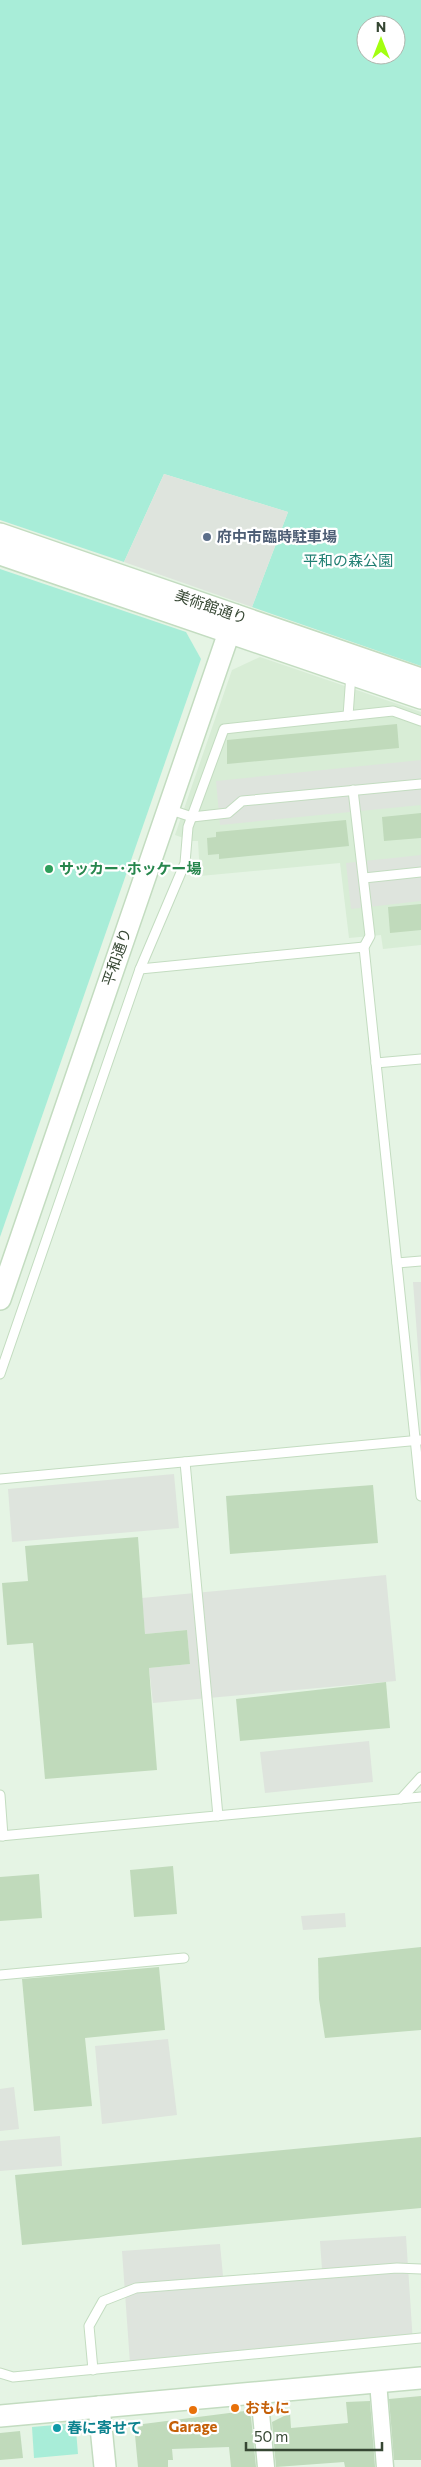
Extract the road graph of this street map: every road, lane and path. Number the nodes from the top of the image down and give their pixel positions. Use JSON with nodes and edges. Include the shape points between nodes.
{"nodes":[{"id":1,"x":0,"y":534,"type":"edge"},
{"id":2,"x":0,"y":554,"type":"edge"},
{"id":3,"x":232,"y":624,"type":"junction"},
{"id":4,"x":351,"y":674,"type":"junction"},
{"id":5,"x":421,"y":679,"type":"edge"},
{"id":6,"x":421,"y":698,"type":"edge"},
{"id":7,"x":348,"y":716,"type":"junction"},
{"id":8,"x":421,"y":721,"type":"edge"},
{"id":9,"x":421,"y":784,"type":"edge"},
{"id":10,"x":354,"y":790,"type":"junction"},
{"id":11,"x":168,"y":809,"type":"junction"},
{"id":12,"x":192,"y":817,"type":"junction"},
{"id":13,"x":421,"y":872,"type":"edge"},
{"id":14,"x":364,"y":878,"type":"junction"},
{"id":15,"x":364,"y":947,"type":"junction"},
{"id":16,"x":140,"y":969,"type":"junction"},
{"id":17,"x":421,"y":1059,"type":"edge"},
{"id":18,"x":376,"y":1063,"type":"junction"},
{"id":19,"x":421,"y":1261,"type":"edge"},
{"id":20,"x":397,"y":1263,"type":"junction"},
{"id":21,"x":0,"y":1299,"type":"edge"},
{"id":22,"x":0,"y":1374,"type":"edge"},
{"id":23,"x":418,"y":1440,"type":"edge"},
{"id":24,"x":185,"y":1462,"type":"junction"},
{"id":25,"x":0,"y":1479,"type":"edge"},
{"id":26,"x":421,"y":1496,"type":"edge"},
{"id":27,"x":421,"y":1777,"type":"edge"},
{"id":28,"x":0,"y":1795,"type":"edge"},
{"id":29,"x":421,"y":1797,"type":"edge"},
{"id":30,"x":401,"y":1799,"type":"junction"},
{"id":31,"x":218,"y":1816,"type":"junction"},
{"id":32,"x":2,"y":1836,"type":"edge"},
{"id":33,"x":184,"y":1958,"type":"dead end"},
{"id":34,"x":0,"y":1975,"type":"edge"},
{"id":35,"x":421,"y":2269,"type":"edge"},
{"id":36,"x":421,"y":2338,"type":"edge"},
{"id":37,"x":93,"y":2370,"type":"junction"},
{"id":38,"x":0,"y":2373,"type":"edge"},
{"id":39,"x":421,"y":2378,"type":"edge"},
{"id":40,"x":378,"y":2382,"type":"junction"},
{"id":41,"x":259,"y":2392,"type":"junction"},
{"id":42,"x":99,"y":2407,"type":"junction"},
{"id":43,"x":0,"y":2416,"type":"edge"},
{"id":44,"x":105,"y":2467,"type":"edge"},
{"id":45,"x":266,"y":2467,"type":"edge"},
{"id":46,"x":385,"y":2467,"type":"edge"}],
"edges":[{"from":1,"to":3,"type":"street","name":"美術館通り"},
{"from":2,"to":3,"type":"street","name":"美術館通り"},
{"from":3,"to":4,"type":"street","name":"美術館通り"},
{"from":3,"to":5,"type":"street","name":"美術館通り"},
{"from":3,"to":11,"type":"street","name":"平和通り"},
{"from":4,"to":6,"type":"street","name":"美術館通り"},
{"from":4,"to":7,"type":"lane"},
{"from":7,"to":8,"type":"lane","via":[[393,711]]},
{"from":7,"to":12,"type":"lane","via":[[224,729]]},
{"from":9,"to":10,"type":"lane"},
{"from":10,"to":12,"type":"lane","via":[[242,801],[228,814]]},
{"from":10,"to":14,"type":"lane"},
{"from":11,"to":12,"type":"lane"},
{"from":11,"to":21,"type":"street","name":"平和通り"},
{"from":12,"to":16,"type":"lane","via":[[185,863]]},
{"from":13,"to":14,"type":"lane"},
{"from":14,"to":15,"type":"lane","via":[[370,936]]},
{"from":15,"to":16,"type":"lane"},
{"from":15,"to":18,"type":"lane"},
{"from":16,"to":22,"type":"lane"},
{"from":17,"to":18,"type":"lane"},
{"from":18,"to":20,"type":"lane"},
{"from":19,"to":20,"type":"lane"},
{"from":20,"to":23,"type":"lane"},
{"from":23,"to":24,"type":"lane"},
{"from":23,"to":26,"type":"lane"},
{"from":24,"to":25,"type":"lane"},
{"from":24,"to":31,"type":"lane"},
{"from":27,"to":30,"type":"lane"},
{"from":28,"to":32,"type":"lane"},
{"from":29,"to":30,"type":"lane"},
{"from":30,"to":31,"type":"lane"},
{"from":31,"to":32,"type":"lane"},
{"from":33,"to":34,"type":"lane"},
{"from":35,"to":37,"type":"lane","via":[[398,2268],[136,2288],[103,2301],[89,2326]]},
{"from":36,"to":37,"type":"lane"},
{"from":37,"to":38,"type":"lane","via":[[13,2377]]},
{"from":39,"to":40,"type":"street"},
{"from":40,"to":41,"type":"street"},
{"from":40,"to":46,"type":"street"},
{"from":41,"to":42,"type":"street"},
{"from":41,"to":45,"type":"street"},
{"from":42,"to":43,"type":"street"},
{"from":42,"to":44,"type":"street"}]}
